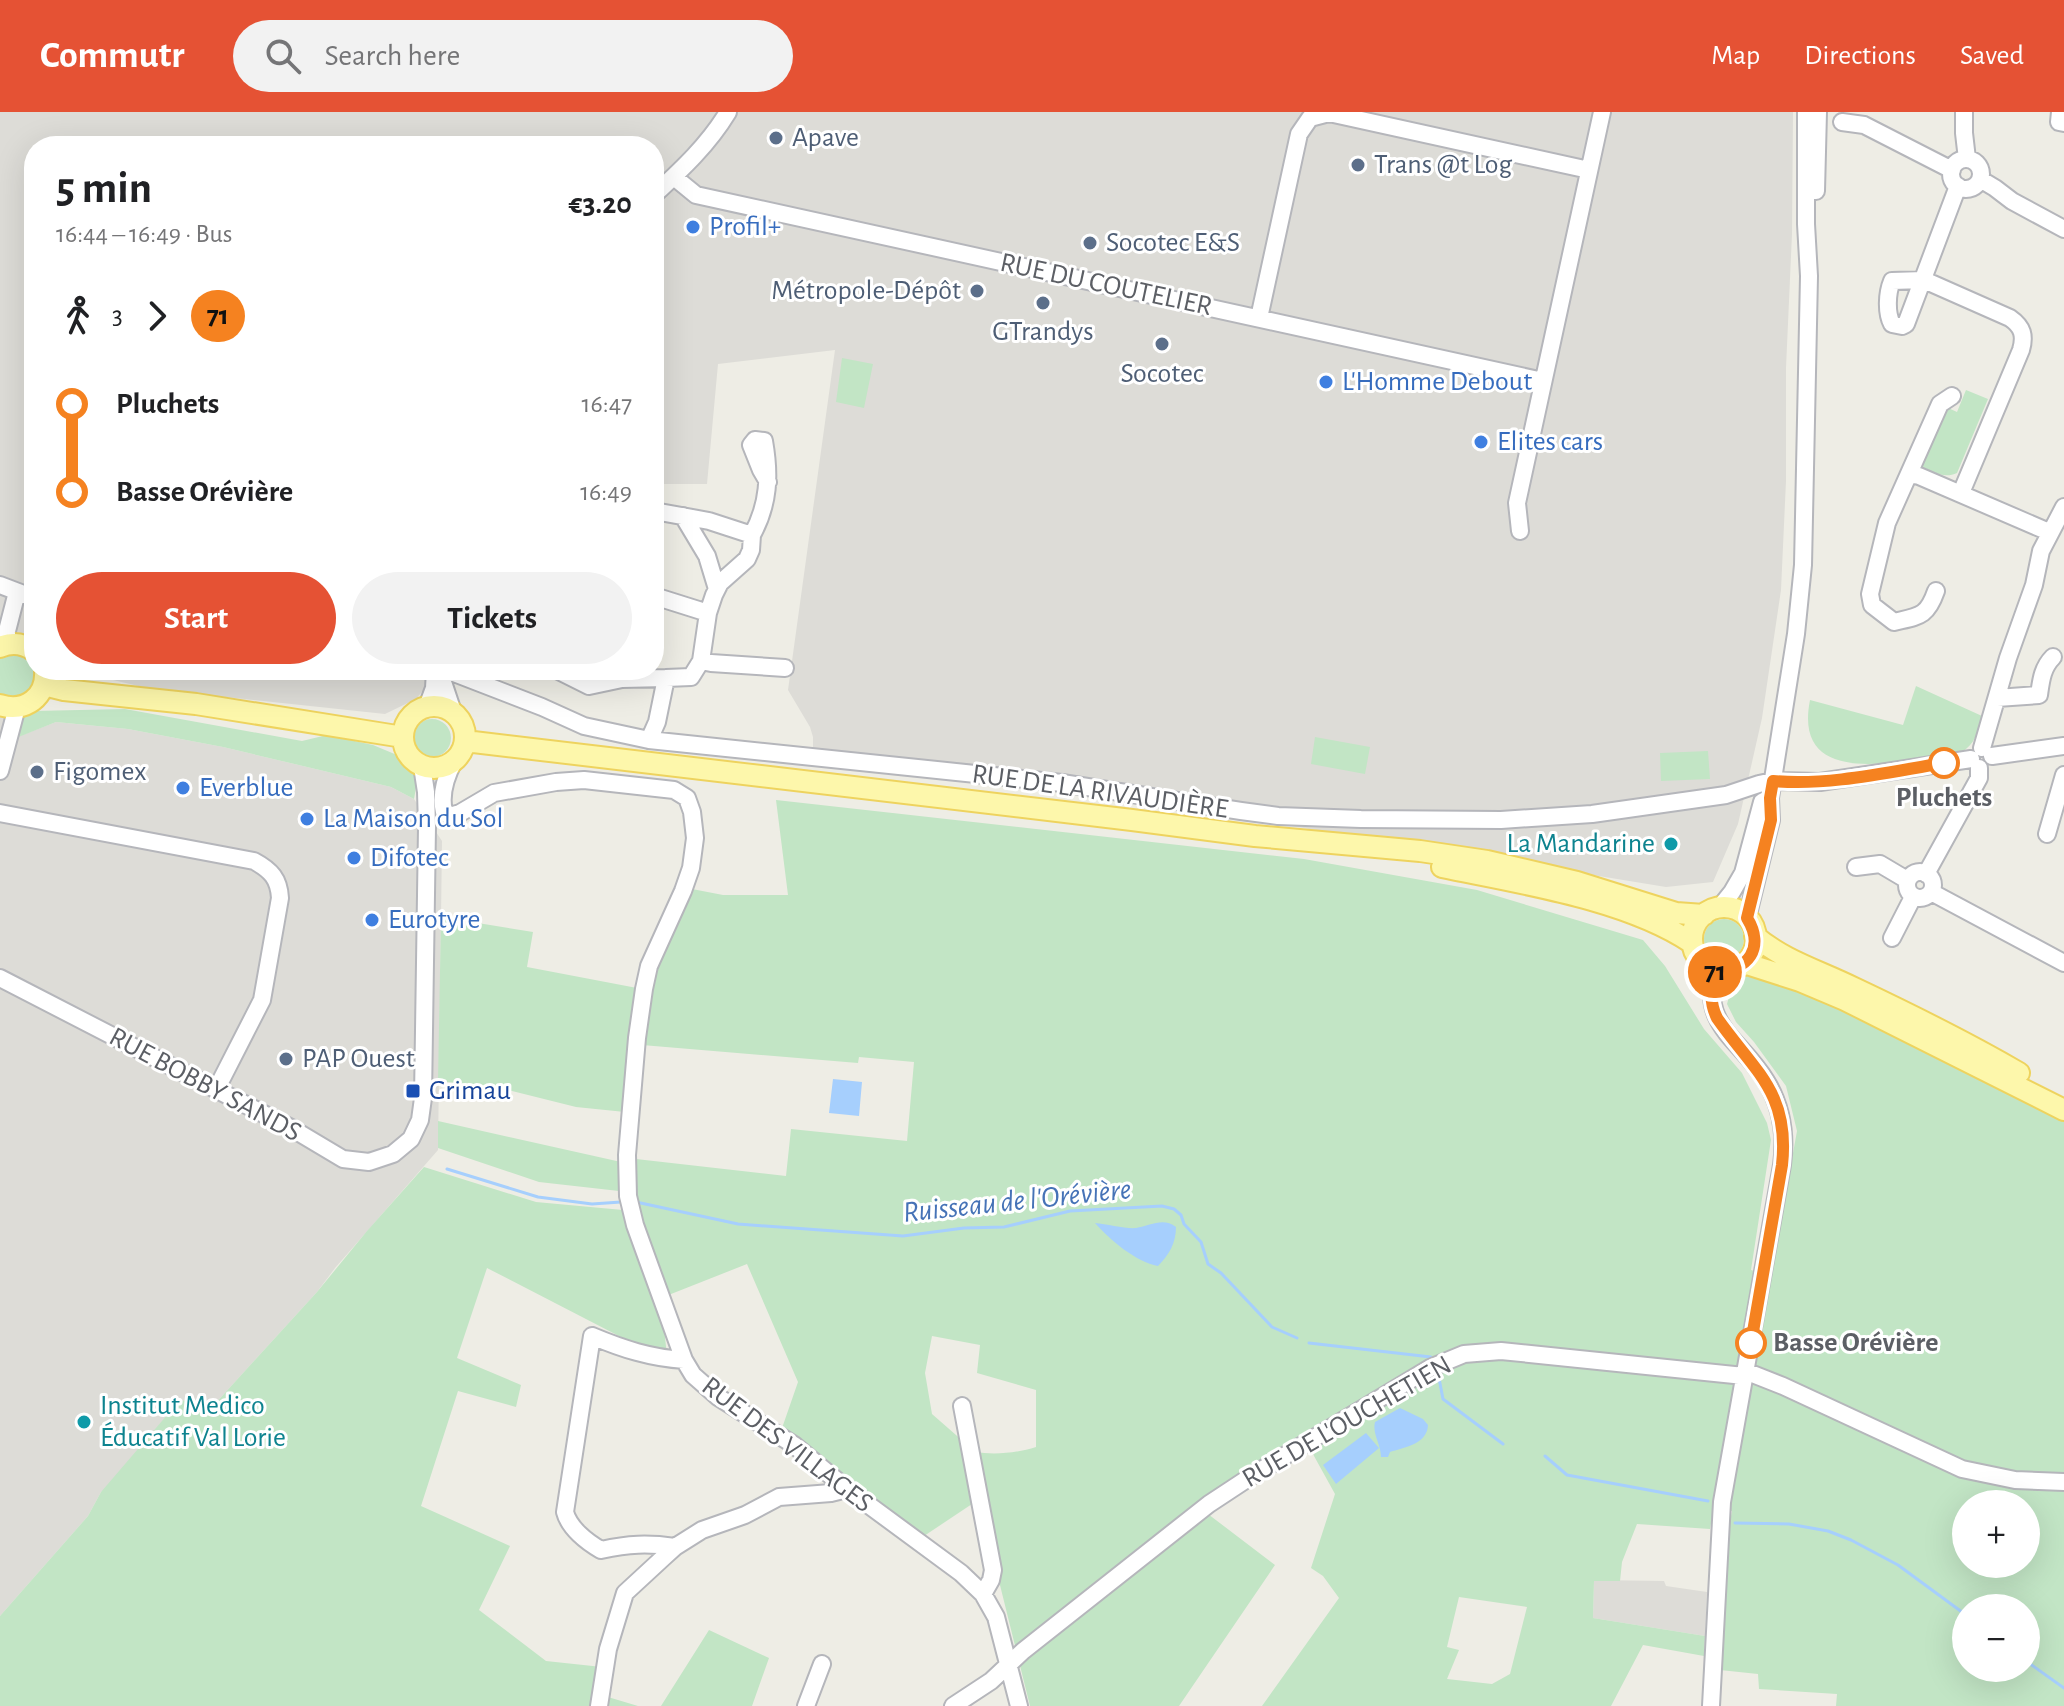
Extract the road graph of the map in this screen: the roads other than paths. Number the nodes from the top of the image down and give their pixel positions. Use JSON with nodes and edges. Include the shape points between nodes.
{"nodes":[{"id":1,"x":728,"y":112,"type":"edge"},
{"id":2,"x":1602,"y":112,"type":"edge"},
{"id":3,"x":1806,"y":112,"type":"edge"},
{"id":4,"x":1818,"y":112,"type":"edge"},
{"id":5,"x":1964,"y":112,"type":"edge"},
{"id":6,"x":2060,"y":112,"type":"edge"},
{"id":7,"x":1842,"y":122,"type":"dead end"},
{"id":8,"x":2064,"y":123,"type":"edge"},
{"id":9,"x":1967,"y":159,"type":"junction"},
{"id":10,"x":1589,"y":170,"type":"junction"},
{"id":11,"x":1952,"y":170,"type":"junction"},
{"id":12,"x":674,"y":177,"type":"junction"},
{"id":13,"x":1980,"y":179,"type":"junction"},
{"id":14,"x":664,"y":186,"type":"edge"},
{"id":15,"x":1958,"y":186,"type":"junction"},
{"id":16,"x":2064,"y":229,"type":"edge"},
{"id":17,"x":1809,"y":276,"type":"junction"},
{"id":18,"x":1259,"y":318,"type":"junction"},
{"id":19,"x":1543,"y":381,"type":"junction"},
{"id":20,"x":1952,"y":396,"type":"dead end"},
{"id":21,"x":1909,"y":476,"type":"junction"},
{"id":22,"x":768,"y":482,"type":"dead end"},
{"id":23,"x":1961,"y":493,"type":"junction"},
{"id":24,"x":2064,"y":507,"type":"edge"},
{"id":25,"x":664,"y":513,"type":"edge"},
{"id":26,"x":683,"y":516,"type":"junction"},
{"id":27,"x":1520,"y":531,"type":"dead end"},
{"id":28,"x":2049,"y":532,"type":"junction"},
{"id":29,"x":752,"y":535,"type":"junction"},
{"id":30,"x":0,"y":585,"type":"edge"},
{"id":31,"x":717,"y":589,"type":"junction"},
{"id":32,"x":1936,"y":591,"type":"dead end"},
{"id":33,"x":17,"y":592,"type":"junction"},
{"id":34,"x":24,"y":594,"type":"edge"},
{"id":35,"x":664,"y":599,"type":"edge"},
{"id":36,"x":708,"y":613,"type":"junction"},
{"id":37,"x":4,"y":645,"type":"edge"},
{"id":38,"x":24,"y":646,"type":"edge"},
{"id":39,"x":2053,"y":657,"type":"dead end"},
{"id":40,"x":701,"y":661,"type":"junction"},
{"id":41,"x":785,"y":668,"type":"dead end"},
{"id":42,"x":666,"y":678,"type":"joint"},
{"id":43,"x":43,"y":680,"type":"edge"},
{"id":44,"x":47,"y":680,"type":"edge"},
{"id":45,"x":435,"y":680,"type":"edge"},
{"id":46,"x":441,"y":680,"type":"edge"},
{"id":47,"x":472,"y":680,"type":"edge"},
{"id":48,"x":577,"y":680,"type":"edge"},
{"id":49,"x":617,"y":680,"type":"edge"},
{"id":50,"x":1997,"y":698,"type":"junction"},
{"id":51,"x":9,"y":706,"type":"edge"},
{"id":52,"x":427,"y":707,"type":"junction"},
{"id":53,"x":453,"y":712,"type":"junction"},
{"id":54,"x":403,"y":737,"type":"junction"},
{"id":55,"x":649,"y":740,"type":"junction"},
{"id":56,"x":465,"y":741,"type":"junction"},
{"id":57,"x":2064,"y":746,"type":"edge"},
{"id":58,"x":1981,"y":758,"type":"junction"},
{"id":59,"x":439,"y":765,"type":"junction"},
{"id":60,"x":0,"y":771,"type":"edge"},
{"id":61,"x":2064,"y":775,"type":"edge"},
{"id":62,"x":1773,"y":781,"type":"junction"},
{"id":63,"x":1770,"y":798,"type":"junction"},
{"id":64,"x":472,"y":806,"type":"junction"},
{"id":65,"x":0,"y":813,"type":"edge"},
{"id":66,"x":427,"y":827,"type":"junction"},
{"id":67,"x":2047,"y":834,"type":"dead end"},
{"id":68,"x":1304,"y":841,"type":"junction"},
{"id":69,"x":1856,"y":867,"type":"dead end"},
{"id":70,"x":1926,"y":874,"type":"junction"},
{"id":71,"x":1907,"y":880,"type":"junction"},
{"id":72,"x":1931,"y":892,"type":"junction"},
{"id":73,"x":1913,"y":897,"type":"junction"},
{"id":74,"x":1712,"y":911,"type":"junction"},
{"id":75,"x":1751,"y":927,"type":"junction"},
{"id":76,"x":1892,"y":938,"type":"dead end"},
{"id":77,"x":1692,"y":943,"type":"junction"},
{"id":78,"x":1744,"y":963,"type":"junction"},
{"id":79,"x":2064,"y":963,"type":"edge"},
{"id":80,"x":1715,"y":970,"type":"junction"},
{"id":81,"x":0,"y":978,"type":"edge"},
{"id":82,"x":216,"y":1090,"type":"junction"},
{"id":83,"x":2064,"y":1100,"type":"edge"},
{"id":84,"x":2064,"y":1110,"type":"edge"},
{"id":85,"x":684,"y":1360,"type":"junction"},
{"id":86,"x":1745,"y":1374,"type":"junction"},
{"id":87,"x":962,"y":1406,"type":"dead end"},
{"id":88,"x":2064,"y":1482,"type":"edge"},
{"id":89,"x":847,"y":1489,"type":"junction"},
{"id":90,"x":675,"y":1547,"type":"junction"},
{"id":91,"x":983,"y":1594,"type":"junction"},
{"id":92,"x":822,"y":1664,"type":"dead end"},
{"id":93,"x":1009,"y":1664,"type":"junction"},
{"id":94,"x":599,"y":1706,"type":"edge"},
{"id":95,"x":806,"y":1706,"type":"edge"},
{"id":96,"x":953,"y":1706,"type":"edge"},
{"id":97,"x":1019,"y":1706,"type":"edge"},
{"id":98,"x":1711,"y":1706,"type":"edge"}],
"edges":[{"from":1,"to":12,"type":"street"},
{"from":2,"to":10,"type":"street"},
{"from":3,"to":17,"type":"street"},
{"from":4,"to":17,"type":"street"},
{"from":5,"to":9,"type":"street"},
{"from":6,"to":8,"type":"street","via":[[2059,122]]},
{"from":7,"to":11,"type":"street","via":[[1864,125]]},
{"from":9,"to":11,"type":"street"},
{"from":9,"to":13,"type":"street","via":[[1976,163]]},
{"from":10,"to":18,"type":"street","via":[[1329,113],[1310,118],[1299,134]]},
{"from":10,"to":19,"type":"street"},
{"from":11,"to":15,"type":"street"},
{"from":12,"to":14,"type":"street"},
{"from":12,"to":18,"type":"street","name":"RUE DU COUTELIER","via":[[696,195]]},
{"from":13,"to":15,"type":"street","via":[[1966,189]]},
{"from":13,"to":16,"type":"street"},
{"from":15,"to":23,"type":"street","via":[[1924,280],[2010,318],[2019,324],[2023,342]]},
{"from":17,"to":62,"type":"street","via":[[1803,565]]},
{"from":18,"to":19,"type":"street","name":"RUE DU COUTELIER"},
{"from":19,"to":27,"type":"street","via":[[1517,503]]},
{"from":20,"to":21,"type":"street","via":[[1940,404]]},
{"from":21,"to":23,"type":"street"},
{"from":21,"to":32,"type":"street","via":[[1887,523],[1872,605],[1894,622],[1925,613]]},
{"from":22,"to":29,"type":"street"},
{"from":23,"to":28,"type":"street"},
{"from":24,"to":28,"type":"street"},
{"from":25,"to":26,"type":"street"},
{"from":26,"to":29,"type":"street"},
{"from":26,"to":31,"type":"street","via":[[707,556]]},
{"from":28,"to":50,"type":"street"},
{"from":29,"to":31,"type":"street","via":[[747,559]]},
{"from":30,"to":33,"type":"street"},
{"from":31,"to":36,"type":"street"},
{"from":33,"to":34,"type":"street"},
{"from":33,"to":37,"type":"street"},
{"from":35,"to":36,"type":"street"},
{"from":36,"to":40,"type":"street"},
{"from":37,"to":38,"type":"main road"},
{"from":39,"to":50,"type":"street","via":[[2041,677],[2039,695]]},
{"from":40,"to":41,"type":"street"},
{"from":40,"to":42,"type":"street","via":[[691,677]]},
{"from":42,"to":55,"type":"street"},
{"from":43,"to":51,"type":"main road","via":[[32,702]]},
{"from":44,"to":54,"type":"main road","via":[[64,690],[196,704]]},
{"from":45,"to":52,"type":"street"},
{"from":46,"to":53,"type":"street"},
{"from":47,"to":55,"type":"street","name":"RUE DE LA RIVAUDIÈRE","via":[[584,726]]},
{"from":48,"to":49,"type":"street","via":[[589,686]]},
{"from":50,"to":58,"type":"street"},
{"from":51,"to":60,"type":"street"},
{"from":52,"to":53,"type":"main road"},
{"from":52,"to":54,"type":"main road","via":[[412,715]]},
{"from":53,"to":56,"type":"main road","via":[[464,728]]},
{"from":54,"to":59,"type":"main road","via":[[408,754]]},
{"from":55,"to":62,"type":"street","name":"RUE DE LA RIVAUDIÈRE","via":[[1062,783],[1229,810],[1325,818],[1560,817],[1726,795]]},
{"from":56,"to":59,"type":"main road","via":[[461,752]]},
{"from":56,"to":68,"type":"main road"},
{"from":57,"to":58,"type":"street","name":"RUE DE LA RIVAUDIÈRE"},
{"from":58,"to":62,"type":"street","name":"RUE DE LA RIVAUDIÈRE","via":[[1820,782]]},
{"from":58,"to":70,"type":"street","via":[[1979,778]]},
{"from":59,"to":64,"type":"street","via":[[448,773],[444,812],[450,816]]},
{"from":59,"to":66,"type":"street"},
{"from":61,"to":67,"type":"street"},
{"from":62,"to":63,"type":"street"},
{"from":63,"to":74,"type":"street","via":[[1762,802],[1739,881]]},
{"from":63,"to":75,"type":"street","via":[[1771,820]]},
{"from":64,"to":66,"type":"street","via":[[455,822]]},
{"from":64,"to":85,"type":"street","name":"RUE DES VILLAGES","via":[[494,793],[584,780],[674,790],[687,798],[695,838],[691,868],[644,989],[626,1178],[635,1225]]},
{"from":65,"to":82,"type":"street","via":[[254,861],[275,877],[280,898],[262,1000]]},
{"from":66,"to":82,"type":"street","name":"RUE BOBBY SANDS","via":[[423,1098],[411,1139],[393,1154],[369,1162],[343,1159]]},
{"from":68,"to":74,"type":"main road","via":[[1487,861],[1676,913]]},
{"from":68,"to":77,"type":"main road","via":[[1571,895],[1621,909]]},
{"from":69,"to":71,"type":"street","via":[[1880,864]]},
{"from":70,"to":71,"type":"street"},
{"from":70,"to":72,"type":"street","via":[[1933,882]]},
{"from":71,"to":73,"type":"street"},
{"from":72,"to":73,"type":"street"},
{"from":72,"to":79,"type":"street"},
{"from":73,"to":76,"type":"street"},
{"from":74,"to":75,"type":"main road","via":[[1740,912]]},
{"from":74,"to":77,"type":"main road","via":[[1696,922]]},
{"from":75,"to":78,"type":"main road","via":[[1754,951]]},
{"from":75,"to":83,"type":"main road","via":[[1778,953],[1910,1015]]},
{"from":77,"to":80,"type":"main road","via":[[1697,956]]},
{"from":78,"to":80,"type":"main road"},
{"from":78,"to":84,"type":"main road","via":[[1845,1000]]},
{"from":80,"to":86,"type":"street","via":[[1713,1011],[1768,1084],[1784,1143]]},
{"from":81,"to":82,"type":"street","name":"RUE BOBBY SANDS"},
{"from":85,"to":89,"type":"street","name":"RUE DES VILLAGES","via":[[718,1397],[794,1445]]},
{"from":85,"to":90,"type":"street","via":[[627,1351],[592,1336],[565,1512],[567,1521],[601,1550],[645,1543]]},
{"from":86,"to":88,"type":"street","name":"RUE DE L'OUCHETIEN","via":[[1783,1386],[1962,1469],[2015,1480]]},
{"from":86,"to":93,"type":"street","name":"RUE DE L'OUCHETIEN","via":[[1501,1351],[1464,1354],[1418,1375],[1209,1504]]},
{"from":86,"to":98,"type":"street","via":[[1722,1502]]},
{"from":87,"to":91,"type":"street","via":[[993,1570]]},
{"from":89,"to":90,"type":"street","via":[[779,1497]]},
{"from":89,"to":91,"type":"street","name":"RUE DES VILLAGES"},
{"from":90,"to":94,"type":"street","via":[[625,1593],[608,1649]]},
{"from":91,"to":93,"type":"street","name":"RUE DES VILLAGES","via":[[996,1617]]},
{"from":92,"to":95,"type":"street"},
{"from":93,"to":96,"type":"street","name":"RUE DE L'OUCHETIEN"},
{"from":93,"to":97,"type":"street","name":"RUE DES VILLAGES"}]}
